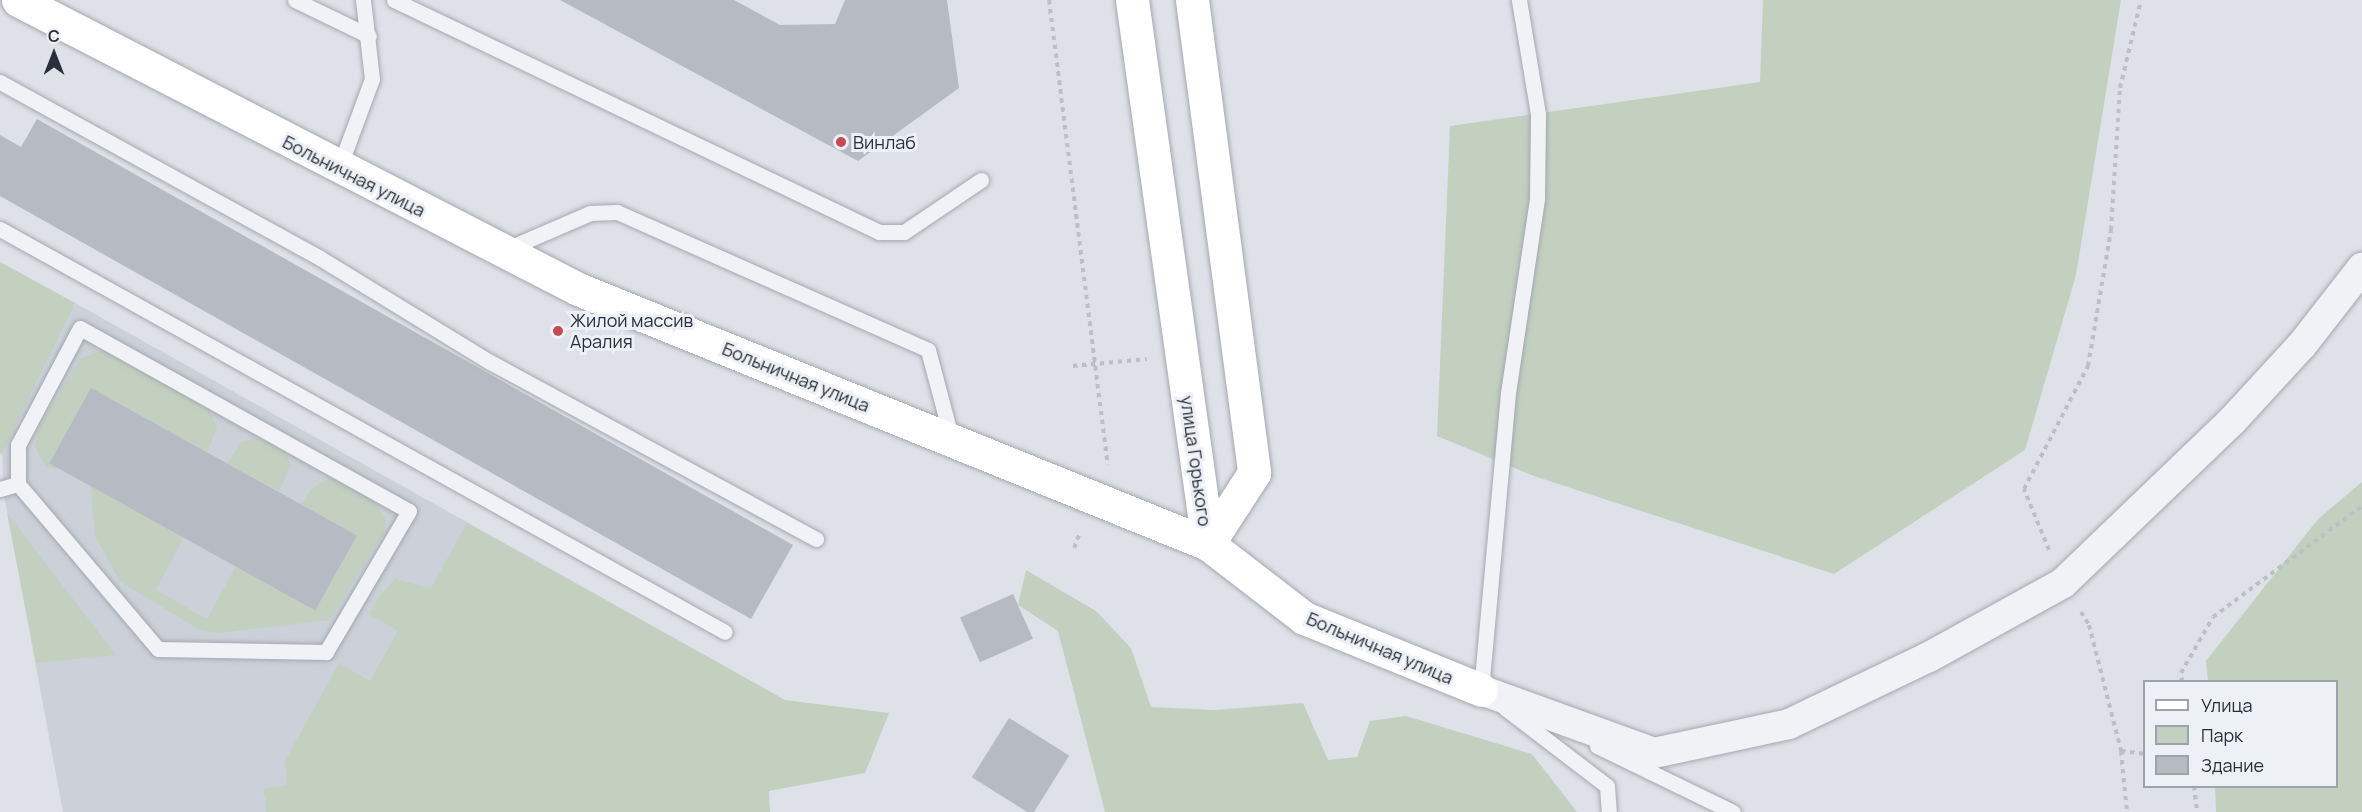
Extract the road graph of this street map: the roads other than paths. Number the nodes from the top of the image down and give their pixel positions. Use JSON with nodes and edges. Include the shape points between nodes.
{"nodes":[{"id":1,"x":18,"y":0,"type":"edge"},
{"id":2,"x":295,"y":0,"type":"edge"},
{"id":3,"x":363,"y":0,"type":"edge"},
{"id":4,"x":394,"y":0,"type":"edge"},
{"id":5,"x":1132,"y":0,"type":"edge"},
{"id":6,"x":1192,"y":0,"type":"edge"},
{"id":7,"x":1519,"y":0,"type":"edge"},
{"id":8,"x":369,"y":36,"type":"junction"},
{"id":9,"x":0,"y":82,"type":"edge"},
{"id":10,"x":339,"y":168,"type":"junction"},
{"id":11,"x":981,"y":180,"type":"dead end"},
{"id":12,"x":0,"y":230,"type":"edge"},
{"id":13,"x":503,"y":251,"type":"junction"},
{"id":14,"x":2362,"y":268,"type":"edge"},
{"id":15,"x":952,"y":440,"type":"junction"},
{"id":16,"x":18,"y":484,"type":"junction"},
{"id":17,"x":0,"y":489,"type":"edge"},
{"id":18,"x":816,"y":538,"type":"dead end"},
{"id":19,"x":1208,"y":544,"type":"junction"},
{"id":20,"x":725,"y":632,"type":"dead end"},
{"id":21,"x":1481,"y":690,"type":"junction"},
{"id":22,"x":1609,"y":812,"type":"edge"},
{"id":23,"x":1733,"y":812,"type":"edge"}],
"edges":[{"from":1,"to":10,"type":"main road","name":"Больничная улица"},
{"from":2,"to":8,"type":"lane"},
{"from":3,"to":8,"type":"lane"},
{"from":4,"to":11,"type":"lane","via":[[879,232],[904,232]]},
{"from":5,"to":19,"type":"main road","name":"улица Горького"},
{"from":6,"to":19,"type":"main road","name":"улица Горького","via":[[1254,473]]},
{"from":7,"to":21,"type":"lane","via":[[1538,114],[1538,199],[1508,393]]},
{"from":8,"to":10,"type":"lane","via":[[369,95]]},
{"from":9,"to":18,"type":"lane","via":[[320,258],[490,362]]},
{"from":10,"to":13,"type":"main road","name":"Больничная улица"},
{"from":12,"to":20,"type":"lane"},
{"from":13,"to":15,"type":"main road","name":"Больничная улица","via":[[578,289]]},
{"from":13,"to":15,"type":"lane","via":[[590,213],[617,212],[922,347],[933,363]]},
{"from":14,"to":21,"type":"street","via":[[2302,345],[2232,421],[2063,583],[1929,657],[1789,724],[1654,753]]},
{"from":15,"to":19,"type":"main road","name":"Больничная улица"},
{"from":16,"to":16,"type":"lane","via":[[18,445],[80,328],[409,511],[326,652],[158,649]]},
{"from":16,"to":17,"type":"lane"},
{"from":19,"to":21,"type":"main road","name":"Больничная улица","via":[[1304,618]]},
{"from":21,"to":22,"type":"lane","via":[[1607,786]]},
{"from":21,"to":23,"type":"lane"}]}
